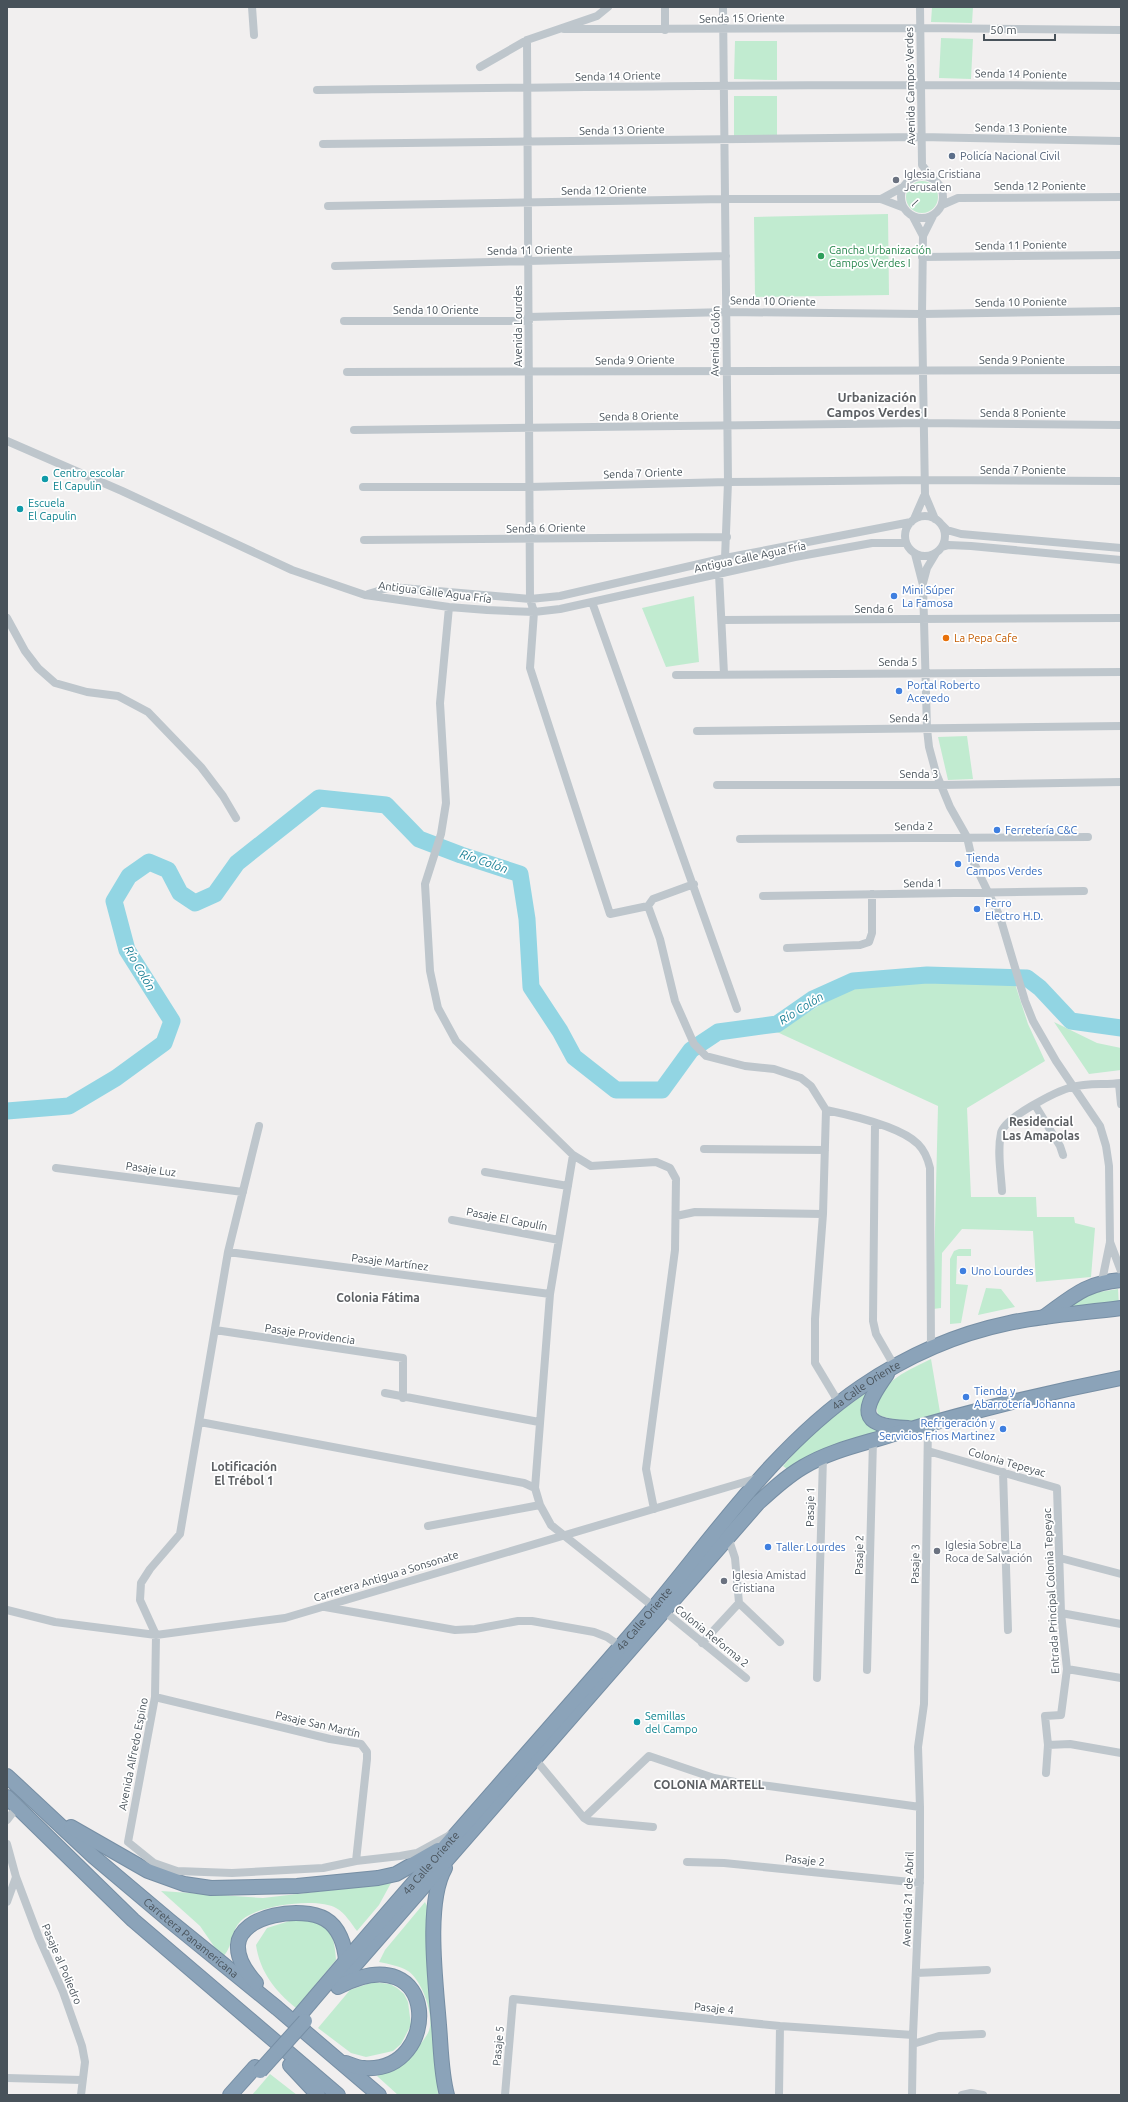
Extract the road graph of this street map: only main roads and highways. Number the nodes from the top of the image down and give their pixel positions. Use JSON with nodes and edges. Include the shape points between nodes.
{"nodes":[{"id":1,"x":1121,"y":1280,"type":"edge"},
{"id":2,"x":1121,"y":1308,"type":"edge"},
{"id":3,"x":1042,"y":1317,"type":"junction"},
{"id":4,"x":892,"y":1368,"type":"junction"},
{"id":5,"x":1121,"y":1378,"type":"edge"},
{"id":6,"x":915,"y":1428,"type":"junction"},
{"id":7,"x":659,"y":1609,"type":"junction"},
{"id":8,"x":7,"y":1776,"type":"edge"},
{"id":9,"x":12,"y":1802,"type":"edge"},
{"id":10,"x":46,"y":1812,"type":"junction"},
{"id":11,"x":451,"y":1848,"type":"junction"},
{"id":12,"x":346,"y":1961,"type":"junction"},
{"id":13,"x":197,"y":1976,"type":"junction"},
{"id":14,"x":333,"y":1990,"type":"junction"},
{"id":15,"x":278,"y":2008,"type":"junction"},
{"id":16,"x":302,"y":2018,"type":"junction"},
{"id":17,"x":310,"y":2036,"type":"junction"},
{"id":18,"x":258,"y":2069,"type":"junction"},
{"id":19,"x":230,"y":2095,"type":"edge"},
{"id":20,"x":239,"y":2095,"type":"edge"},
{"id":21,"x":318,"y":2095,"type":"edge"},
{"id":22,"x":338,"y":2095,"type":"edge"},
{"id":23,"x":380,"y":2095,"type":"edge"},
{"id":24,"x":447,"y":2095,"type":"edge"}],
"edges":[{"from":1,"to":3,"type":"highway","via":[[1102,1281],[1076,1293]]},
{"from":2,"to":3,"type":"highway","name":"4a Calle Oriente"},
{"from":3,"to":4,"type":"highway","name":"4a Calle Oriente","via":[[991,1327],[931,1348]]},
{"from":4,"to":6,"type":"highway","via":[[869,1402],[867,1413],[872,1419],[891,1426]]},
{"from":4,"to":7,"type":"highway","name":"4a Calle Oriente","via":[[839,1403],[763,1476]]},
{"from":5,"to":6,"type":"highway","name":"4a Calle Oriente"},
{"from":6,"to":7,"type":"highway","name":"4a Calle Oriente","via":[[823,1457],[803,1467],[758,1503]]},
{"from":7,"to":11,"type":"highway","name":"4a Calle Oriente","via":[[535,1759]]},
{"from":7,"to":11,"type":"highway","name":"4a Calle Oriente","via":[[620,1646],[464,1825]]},
{"from":8,"to":10,"type":"highway","name":"Carretera Panamericana"},
{"from":9,"to":13,"type":"highway","name":"Carretera Panamericana","via":[[133,1920]]},
{"from":10,"to":11,"type":"highway","via":[[148,1871],[184,1884],[211,1888],[297,1886],[378,1878],[396,1874]]},
{"from":10,"to":15,"type":"highway","name":"Carretera Panamericana","via":[[170,1921]]},
{"from":11,"to":12,"type":"highway","name":"4a Calle Oriente"},
{"from":11,"to":14,"type":"highway","name":"4a Calle Oriente"},
{"from":11,"to":24,"type":"highway","via":[[437,1888],[435,1902],[434,1969]]},
{"from":12,"to":15,"type":"highway","via":[[343,1941],[325,1919],[296,1913],[274,1916],[255,1923],[241,1936],[238,1944],[239,1953],[245,1970]]},
{"from":12,"to":16,"type":"highway","name":"4a Calle Oriente"},
{"from":13,"to":21,"type":"highway","via":[[295,2069]]},
{"from":13,"to":22,"type":"highway","name":"Carretera Panamericana"},
{"from":14,"to":16,"type":"highway","name":"4a Calle Oriente"},
{"from":14,"to":17,"type":"highway","via":[[354,1980],[376,1974],[402,1981],[412,1989],[419,2001],[419,2024],[414,2041],[399,2058],[390,2063],[363,2068],[343,2062]]},
{"from":15,"to":17,"type":"highway","name":"Carretera Panamericana"},
{"from":16,"to":18,"type":"highway","name":"4a Calle Oriente"},
{"from":17,"to":23,"type":"highway","name":"Carretera Panamericana"},
{"from":18,"to":19,"type":"highway"},
{"from":18,"to":20,"type":"highway"}]}
